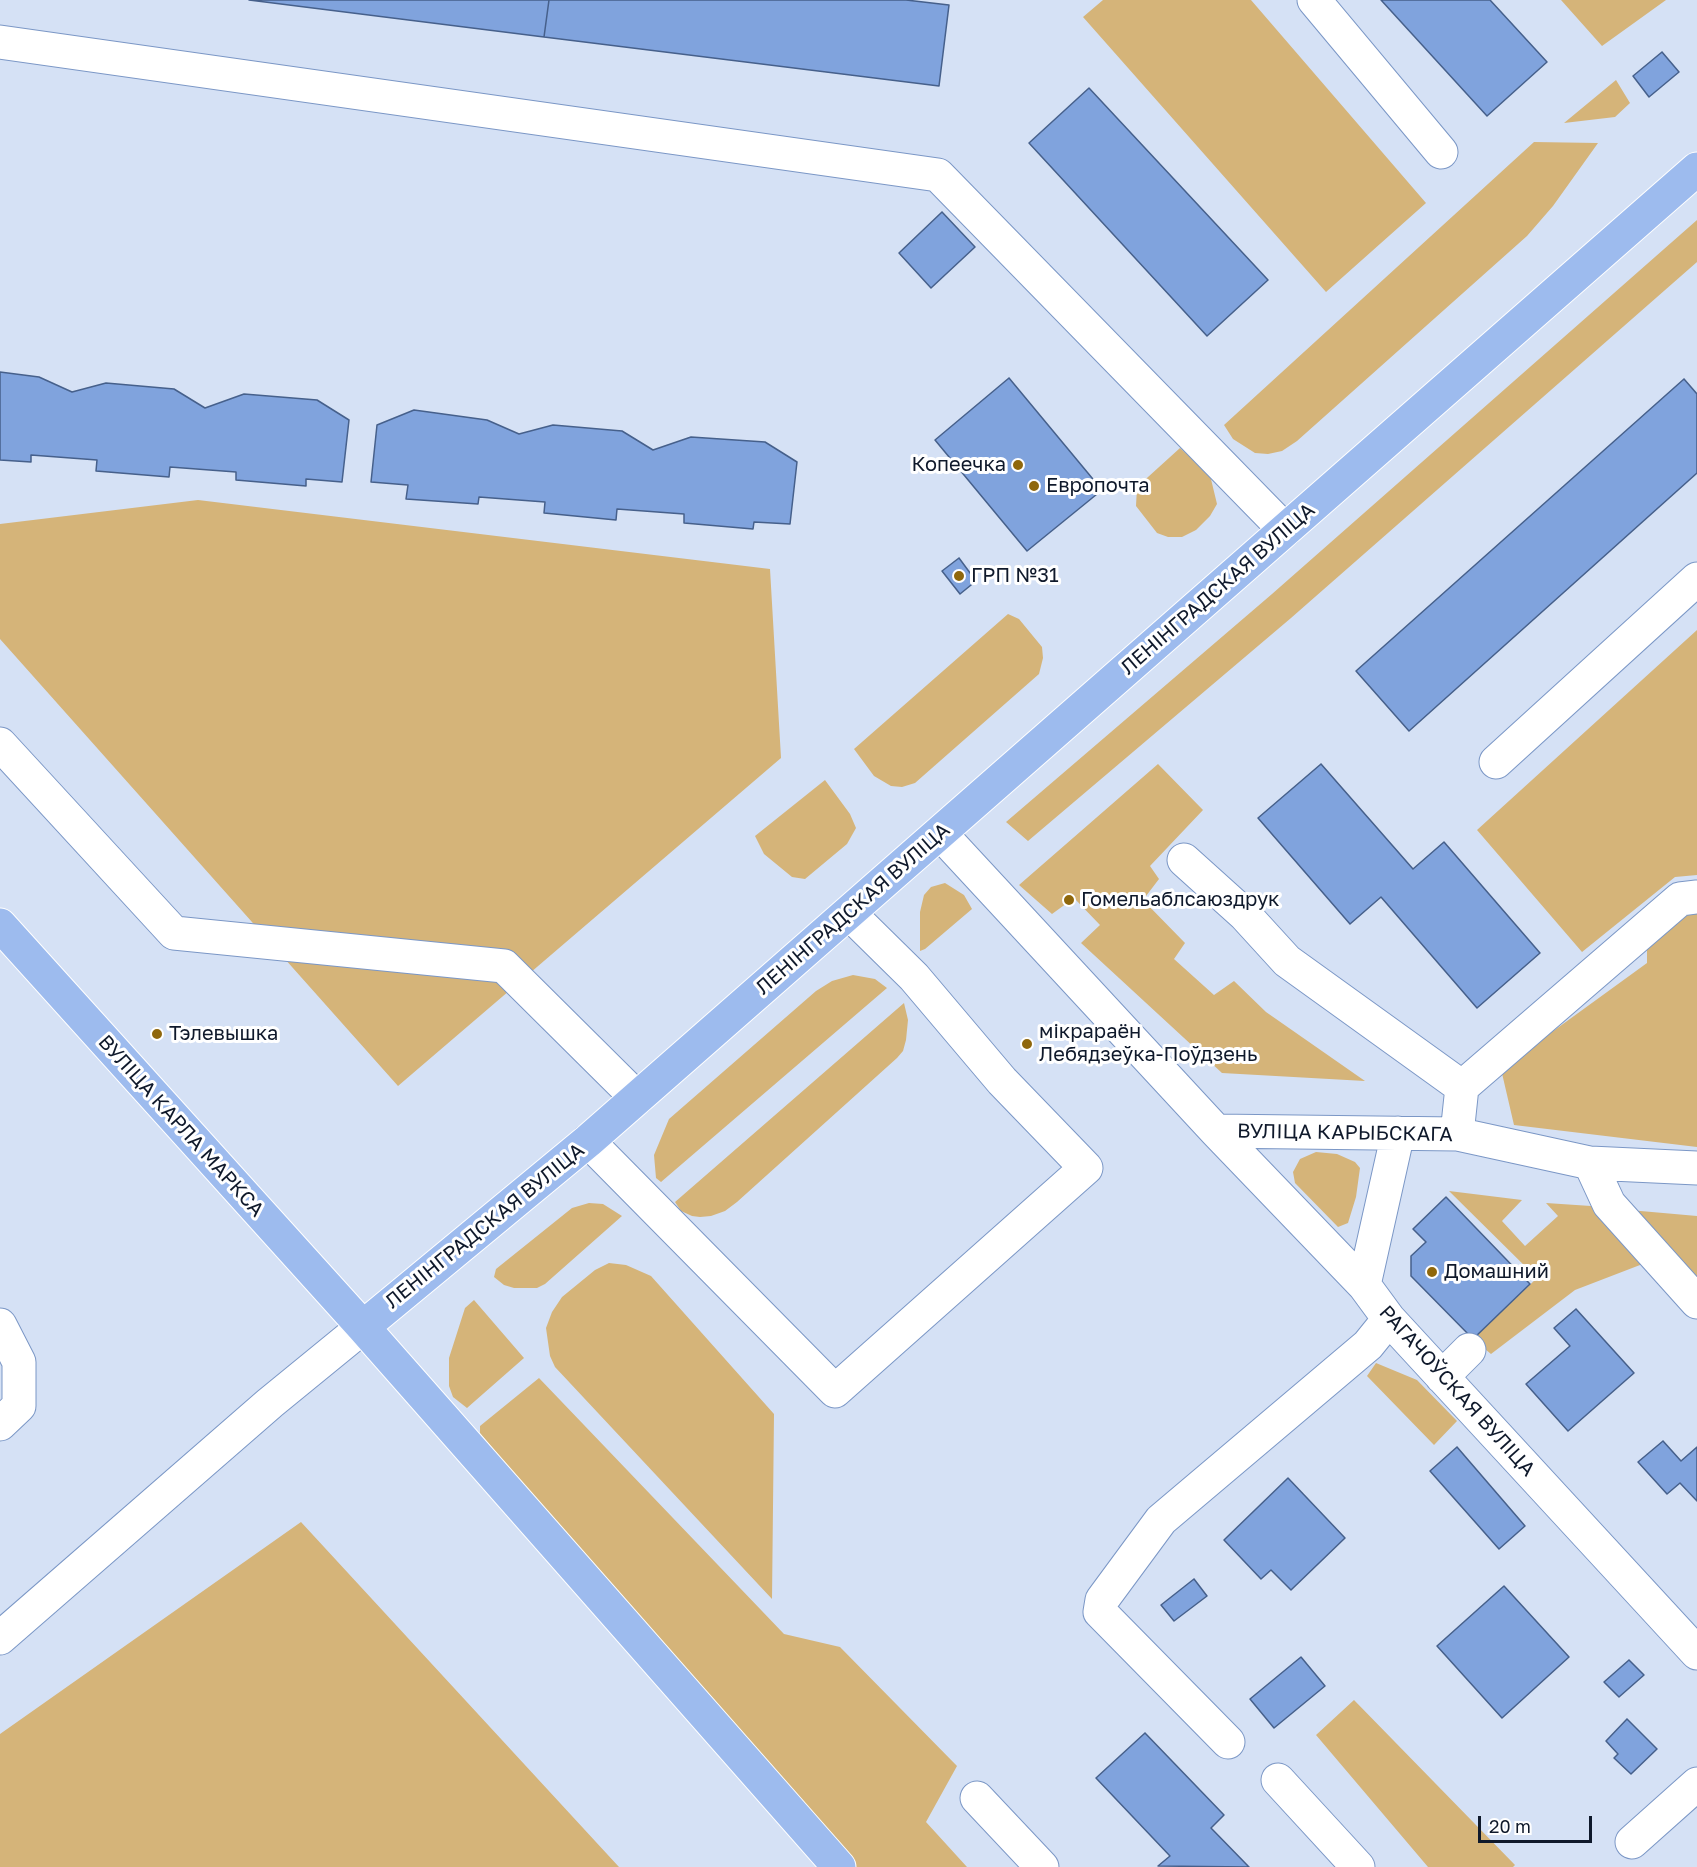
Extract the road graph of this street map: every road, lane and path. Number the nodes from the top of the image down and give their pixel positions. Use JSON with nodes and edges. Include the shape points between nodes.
{"nodes":[{"id":1,"x":1314,"y":0,"type":"edge"},
{"id":2,"x":0,"y":42,"type":"edge"},
{"id":3,"x":1442,"y":152,"type":"dead end"},
{"id":4,"x":1697,"y":169,"type":"edge"},
{"id":5,"x":1285,"y":530,"type":"junction"},
{"id":6,"x":1697,"y":579,"type":"edge"},
{"id":7,"x":0,"y":744,"type":"edge"},
{"id":8,"x":1496,"y":762,"type":"dead end"},
{"id":9,"x":940,"y":833,"type":"junction"},
{"id":10,"x":1184,"y":860,"type":"dead end"},
{"id":11,"x":1697,"y":897,"type":"edge"},
{"id":12,"x":849,"y":913,"type":"junction"},
{"id":13,"x":0,"y":925,"type":"edge"},
{"id":14,"x":1462,"y":1087,"type":"junction"},
{"id":15,"x":637,"y":1098,"type":"junction"},
{"id":16,"x":1216,"y":1131,"type":"junction"},
{"id":17,"x":1398,"y":1133,"type":"junction"},
{"id":18,"x":1457,"y":1134,"type":"junction"},
{"id":19,"x":588,"y":1141,"type":"junction"},
{"id":20,"x":1590,"y":1163,"type":"junction"},
{"id":21,"x":1697,"y":1168,"type":"edge"},
{"id":22,"x":1364,"y":1285,"type":"junction"},
{"id":23,"x":1697,"y":1302,"type":"edge"},
{"id":24,"x":1389,"y":1319,"type":"junction"},
{"id":25,"x":0,"y":1325,"type":"edge"},
{"id":26,"x":363,"y":1327,"type":"junction"},
{"id":27,"x":1468,"y":1350,"type":"dead end"},
{"id":28,"x":1442,"y":1377,"type":"junction"},
{"id":29,"x":0,"y":1424,"type":"edge"},
{"id":30,"x":0,"y":1638,"type":"edge"},
{"id":31,"x":1697,"y":1653,"type":"edge"},
{"id":32,"x":1228,"y":1742,"type":"dead end"},
{"id":33,"x":1278,"y":1780,"type":"dead end"},
{"id":34,"x":1697,"y":1784,"type":"edge"},
{"id":35,"x":977,"y":1798,"type":"dead end"},
{"id":36,"x":1632,"y":1842,"type":"dead end"},
{"id":37,"x":839,"y":1867,"type":"edge"},
{"id":38,"x":1042,"y":1867,"type":"edge"},
{"id":39,"x":1358,"y":1867,"type":"edge"}],
"edges":[{"from":1,"to":3,"type":"street"},
{"from":2,"to":5,"type":"street","via":[[938,175]]},
{"from":4,"to":5,"type":"main road","name":"ЛЕНІНГРАДСКАЯ ВУЛІЦА"},
{"from":5,"to":9,"type":"main road","name":"ЛЕНІНГРАДСКАЯ ВУЛІЦА"},
{"from":6,"to":8,"type":"street"},
{"from":7,"to":15,"type":"street","via":[[174,933],[504,966]]},
{"from":9,"to":12,"type":"main road","name":"ЛЕНІНГРАДСКАЯ ВУЛІЦА"},
{"from":9,"to":16,"type":"street","name":"ВУЛІЦА КАРЫБСКАГА"},
{"from":10,"to":14,"type":"street","via":[[1245,915],[1287,961]]},
{"from":11,"to":14,"type":"street","via":[[1680,899]]},
{"from":12,"to":15,"type":"main road","name":"ЛЕНІНГРАДСКАЯ ВУЛІЦА"},
{"from":12,"to":19,"type":"street","via":[[914,977],[1002,1081],[1086,1168],[835,1392]]},
{"from":13,"to":26,"type":"main road","name":"ВУЛІЦА КАРЛА МАРКСА"},
{"from":14,"to":18,"type":"street"},
{"from":15,"to":19,"type":"main road","name":"ЛЕНІНГРАДСКАЯ ВУЛІЦА"},
{"from":16,"to":17,"type":"street","name":"ВУЛІЦА КАРЫБСКАГА"},
{"from":16,"to":22,"type":"street","name":"РАГАЧОЎСКАЯ ВУЛІЦА"},
{"from":17,"to":18,"type":"street","name":"ВУЛІЦА КАРЫБСКАГА"},
{"from":17,"to":22,"type":"street"},
{"from":18,"to":20,"type":"street","name":"ВУЛІЦА КАРЫБСКАГА"},
{"from":19,"to":26,"type":"main road","name":"ЛЕНІНГРАДСКАЯ ВУЛІЦА"},
{"from":20,"to":21,"type":"street","name":"ВУЛІЦА КАРЫБСКАГА"},
{"from":20,"to":23,"type":"street","via":[[1609,1204]]},
{"from":22,"to":24,"type":"street","name":"РАГАЧОЎСКАЯ ВУЛІЦА"},
{"from":24,"to":28,"type":"street","name":"РАГАЧОЎСКАЯ ВУЛІЦА"},
{"from":24,"to":32,"type":"street","via":[[1368,1345],[1161,1520],[1102,1600],[1100,1612]]},
{"from":25,"to":29,"type":"street","via":[[19,1362],[19,1406]]},
{"from":26,"to":30,"type":"street","name":"ЛЕНІНГРАДСКАЯ ВУЛІЦА"},
{"from":26,"to":37,"type":"main road","name":"ВУЛІЦА КАРЛА МАРКСА"},
{"from":27,"to":28,"type":"street"},
{"from":28,"to":31,"type":"street","name":"РАГАЧОЎСКАЯ ВУЛІЦА"},
{"from":33,"to":39,"type":"street"},
{"from":34,"to":36,"type":"street"},
{"from":35,"to":38,"type":"street"}]}
